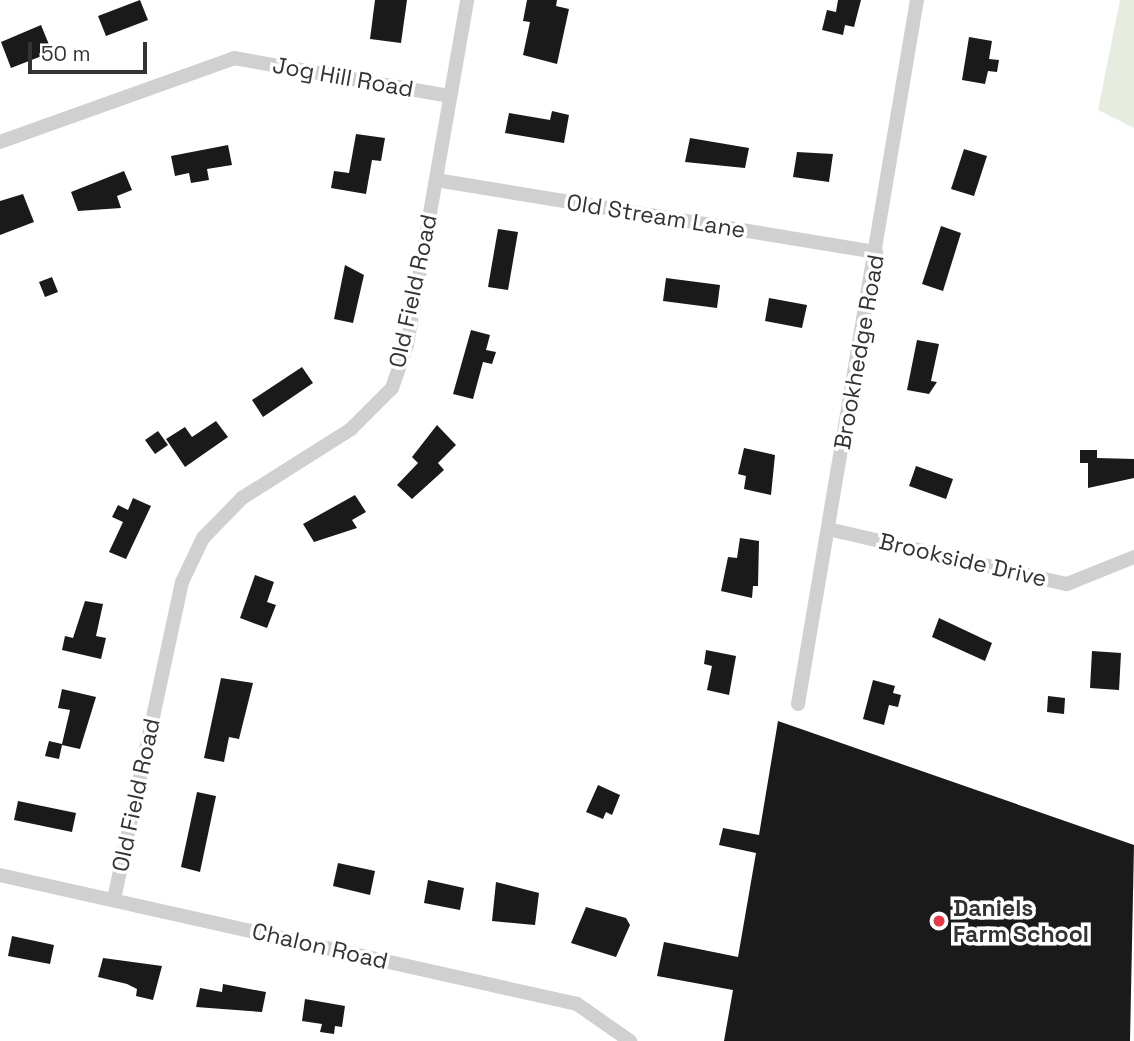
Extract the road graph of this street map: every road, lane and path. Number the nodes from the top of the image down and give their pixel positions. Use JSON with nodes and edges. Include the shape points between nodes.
{"nodes":[{"id":1,"x":467,"y":0,"type":"edge"},
{"id":2,"x":917,"y":0,"type":"edge"},
{"id":3,"x":449,"y":96,"type":"junction"},
{"id":4,"x":0,"y":142,"type":"edge"},
{"id":5,"x":436,"y":180,"type":"junction"},
{"id":6,"x":877,"y":252,"type":"junction"},
{"id":7,"x":828,"y":529,"type":"junction"},
{"id":8,"x":1134,"y":557,"type":"edge"},
{"id":9,"x":798,"y":704,"type":"dead end"},
{"id":10,"x":0,"y":875,"type":"edge"},
{"id":11,"x":114,"y":899,"type":"junction"},
{"id":12,"x":630,"y":1041,"type":"edge"}],
"edges":[{"from":1,"to":3,"type":"street","name":"Old Field Road"},
{"from":2,"to":6,"type":"street","name":"Brookhedge Road"},
{"from":3,"to":4,"type":"street","name":"Jog Hill Road","via":[[234,58]]},
{"from":3,"to":5,"type":"street","name":"Old Field Road"},
{"from":5,"to":6,"type":"street","name":"Old Stream Lane"},
{"from":5,"to":11,"type":"street","name":"Old Field Road","via":[[407,345],[392,388],[351,429],[242,498],[203,538],[182,582]]},
{"from":6,"to":7,"type":"street","name":"Brookhedge Road"},
{"from":7,"to":8,"type":"street","name":"Brookside Drive","via":[[1067,584]]},
{"from":7,"to":9,"type":"street","name":"Brookhedge Road"},
{"from":10,"to":11,"type":"street","name":"Chalon Road"},
{"from":11,"to":12,"type":"street","name":"Chalon Road","via":[[577,1004]]}]}
